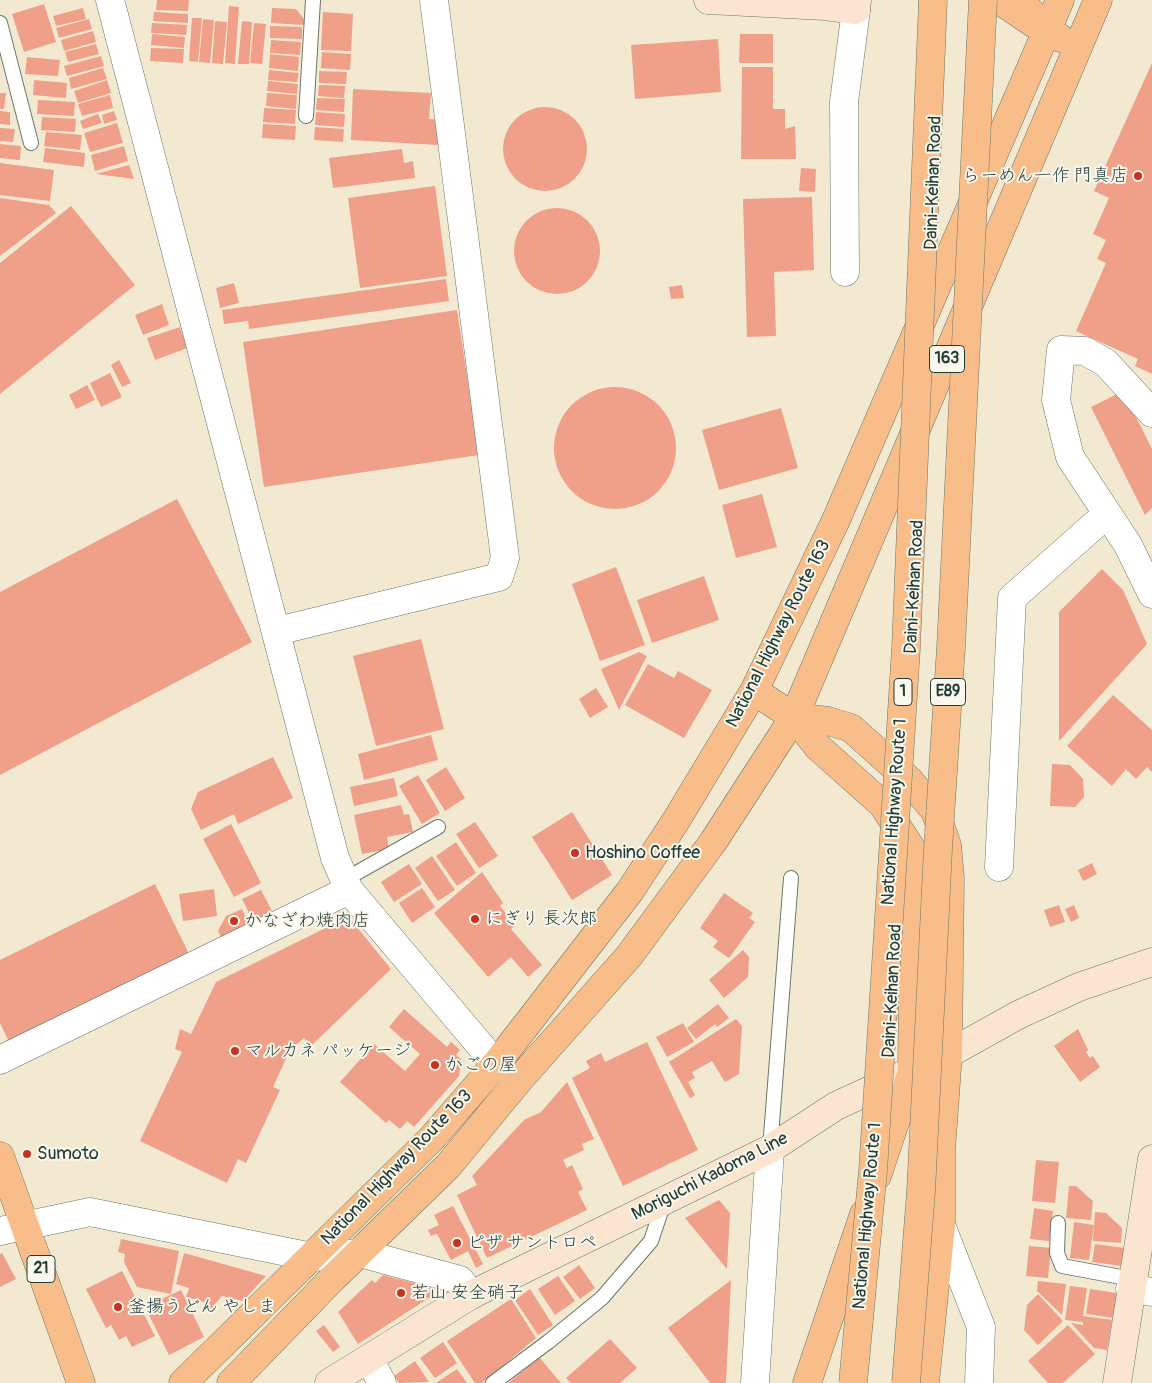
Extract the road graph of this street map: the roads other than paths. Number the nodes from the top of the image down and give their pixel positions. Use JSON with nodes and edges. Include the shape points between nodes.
{"nodes":[{"id":1,"x":110,"y":0,"type":"edge"},
{"id":2,"x":313,"y":0,"type":"edge"},
{"id":3,"x":434,"y":0,"type":"edge"},
{"id":4,"x":708,"y":0,"type":"edge"},
{"id":5,"x":933,"y":0,"type":"edge"},
{"id":6,"x":942,"y":0,"type":"edge"},
{"id":7,"x":983,"y":0,"type":"edge"},
{"id":8,"x":991,"y":0,"type":"edge"},
{"id":9,"x":999,"y":0,"type":"edge"},
{"id":10,"x":1020,"y":0,"type":"edge"},
{"id":11,"x":1060,"y":0,"type":"edge"},
{"id":12,"x":1098,"y":0,"type":"edge"},
{"id":13,"x":856,"y":5,"type":"edge"},
{"id":14,"x":0,"y":23,"type":"edge"},
{"id":15,"x":1047,"y":32,"type":"junction"},
{"id":16,"x":1077,"y":47,"type":"junction"},
{"id":17,"x":306,"y":116,"type":"dead end"},
{"id":18,"x":31,"y":144,"type":"dead end"},
{"id":19,"x":845,"y":272,"type":"dead end"},
{"id":20,"x":1152,"y":413,"type":"edge"},
{"id":21,"x":1107,"y":514,"type":"junction"},
{"id":22,"x":1152,"y":594,"type":"edge"},
{"id":23,"x":277,"y":631,"type":"junction"},
{"id":24,"x":754,"y":691,"type":"junction"},
{"id":25,"x":794,"y":717,"type":"junction"},
{"id":26,"x":438,"y":827,"type":"dead end"},
{"id":27,"x":999,"y":867,"type":"dead end"},
{"id":28,"x":791,"y":878,"type":"dead end"},
{"id":29,"x":347,"y":885,"type":"junction"},
{"id":30,"x":1152,"y":962,"type":"edge"},
{"id":31,"x":948,"y":1054,"type":"junction"},
{"id":32,"x":0,"y":1060,"type":"edge"},
{"id":33,"x":496,"y":1064,"type":"junction"},
{"id":34,"x":912,"y":1072,"type":"junction"},
{"id":35,"x":770,"y":1150,"type":"junction"},
{"id":36,"x":0,"y":1156,"type":"edge"},
{"id":37,"x":1152,"y":1159,"type":"edge"},
{"id":38,"x":664,"y":1202,"type":"junction"},
{"id":39,"x":1058,"y":1224,"type":"dead end"},
{"id":40,"x":26,"y":1225,"type":"junction"},
{"id":41,"x":941,"y":1225,"type":"junction"},
{"id":42,"x":0,"y":1231,"type":"edge"},
{"id":43,"x":360,"y":1253,"type":"junction"},
{"id":44,"x":312,"y":1257,"type":"junction"},
{"id":45,"x":1138,"y":1286,"type":"edge"},
{"id":46,"x":471,"y":1295,"type":"junction"},
{"id":47,"x":369,"y":1358,"type":"junction"},
{"id":48,"x":922,"y":1375,"type":"edge"},
{"id":49,"x":81,"y":1383,"type":"edge"},
{"id":50,"x":183,"y":1383,"type":"edge"},
{"id":51,"x":231,"y":1383,"type":"edge"},
{"id":52,"x":329,"y":1383,"type":"edge"},
{"id":53,"x":382,"y":1383,"type":"edge"},
{"id":54,"x":493,"y":1383,"type":"edge"},
{"id":55,"x":755,"y":1383,"type":"edge"},
{"id":56,"x":807,"y":1383,"type":"edge"},
{"id":57,"x":853,"y":1383,"type":"edge"},
{"id":58,"x":862,"y":1383,"type":"edge"},
{"id":59,"x":906,"y":1383,"type":"edge"},
{"id":60,"x":979,"y":1383,"type":"edge"},
{"id":61,"x":1117,"y":1383,"type":"edge"}],
"edges":[{"from":1,"to":23,"type":"street"},
{"from":2,"to":17,"type":"lane"},
{"from":3,"to":23,"type":"street","via":[[504,558],[498,577]]},
{"from":4,"to":13,"type":"main road"},
{"from":5,"to":57,"type":"main road","name":"National Highway Route 1","number":"1","bridge":true,"via":[[906,648],[873,1170]]},
{"from":6,"to":58,"type":"main road","name":"Daini-Keihan Road","number":"E89","via":[[908,718],[882,1173]]},
{"from":7,"to":59,"type":"main road","number":"E89","bridge":true,"via":[[921,1191]]},
{"from":8,"to":48,"type":"main road"},
{"from":9,"to":15,"type":"main road"},
{"from":10,"to":15,"type":"main road"},
{"from":11,"to":15,"type":"main road","name":"National Highway Route 163","number":"163"},
{"from":12,"to":16,"type":"main road","name":"National Highway Route 163","number":"163"},
{"from":13,"to":19,"type":"street","via":[[844,102]]},
{"from":14,"to":18,"type":"lane"},
{"from":15,"to":16,"type":"main road"},
{"from":15,"to":24,"type":"main road","name":"National Highway Route 163","number":"163","via":[[836,520]]},
{"from":16,"to":25,"type":"main road","name":"National Highway Route 163","number":"163"},
{"from":20,"to":21,"type":"street","via":[[1106,364],[1085,351],[1061,350],[1056,400],[1070,457]]},
{"from":21,"to":22,"type":"street","via":[[1128,545]]},
{"from":21,"to":27,"type":"street","via":[[1012,598]]},
{"from":23,"to":29,"type":"street","via":[[335,858]]},
{"from":24,"to":25,"type":"main road"},
{"from":24,"to":33,"type":"main road","name":"National Highway Route 163","number":"163","via":[[678,819],[630,891]]},
{"from":25,"to":31,"type":"main road","via":[[828,721],[851,728],[910,780],[935,811],[947,845],[950,877]]},
{"from":25,"to":34,"type":"main road","via":[[818,747],[883,804],[911,848],[914,878]]},
{"from":25,"to":43,"type":"main road","name":"National Highway Route 163","number":"163","via":[[713,842],[629,956],[448,1166]]},
{"from":26,"to":29,"type":"lane"},
{"from":28,"to":35,"type":"lane"},
{"from":29,"to":32,"type":"street"},
{"from":29,"to":33,"type":"street"},
{"from":30,"to":31,"type":"main road","name":"Moriguchi Kadoma Line","via":[[1079,987],[1018,1015]]},
{"from":31,"to":34,"type":"main road","name":"Moriguchi Kadoma Line"},
{"from":31,"to":41,"type":"main road","via":[[941,1151]]},
{"from":33,"to":44,"type":"main road","name":"National Highway Route 163","number":"163","via":[[432,1138]]},
{"from":34,"to":35,"type":"main road","name":"Moriguchi Kadoma Line","via":[[836,1106]]},
{"from":34,"to":56,"type":"main road"},
{"from":35,"to":38,"type":"main road","name":"Moriguchi Kadoma Line"},
{"from":35,"to":55,"type":"street"},
{"from":36,"to":40,"type":"main road","number":"21"},
{"from":37,"to":45,"type":"main road"},
{"from":38,"to":46,"type":"main road","name":"Moriguchi Kadoma Line"},
{"from":38,"to":54,"type":"lane","via":[[651,1241],[602,1298]]},
{"from":39,"to":45,"type":"lane","via":[[1057,1253],[1062,1266]]},
{"from":40,"to":42,"type":"street"},
{"from":40,"to":44,"type":"street","via":[[90,1212]]},
{"from":40,"to":49,"type":"main road","number":"21"},
{"from":41,"to":48,"type":"main road"},
{"from":41,"to":60,"type":"street","via":[[981,1327]]},
{"from":43,"to":44,"type":"street"},
{"from":43,"to":46,"type":"street","via":[[460,1280]]},
{"from":43,"to":51,"type":"main road","name":"National Highway Route 163","number":"163"},
{"from":44,"to":50,"type":"main road","name":"National Highway Route 163","number":"163"},
{"from":45,"to":61,"type":"main road"},
{"from":46,"to":47,"type":"main road","name":"Moriguchi Kadoma Line"},
{"from":47,"to":52,"type":"main road","name":"Moriguchi Kadoma Line"},
{"from":47,"to":53,"type":"street"}]}
